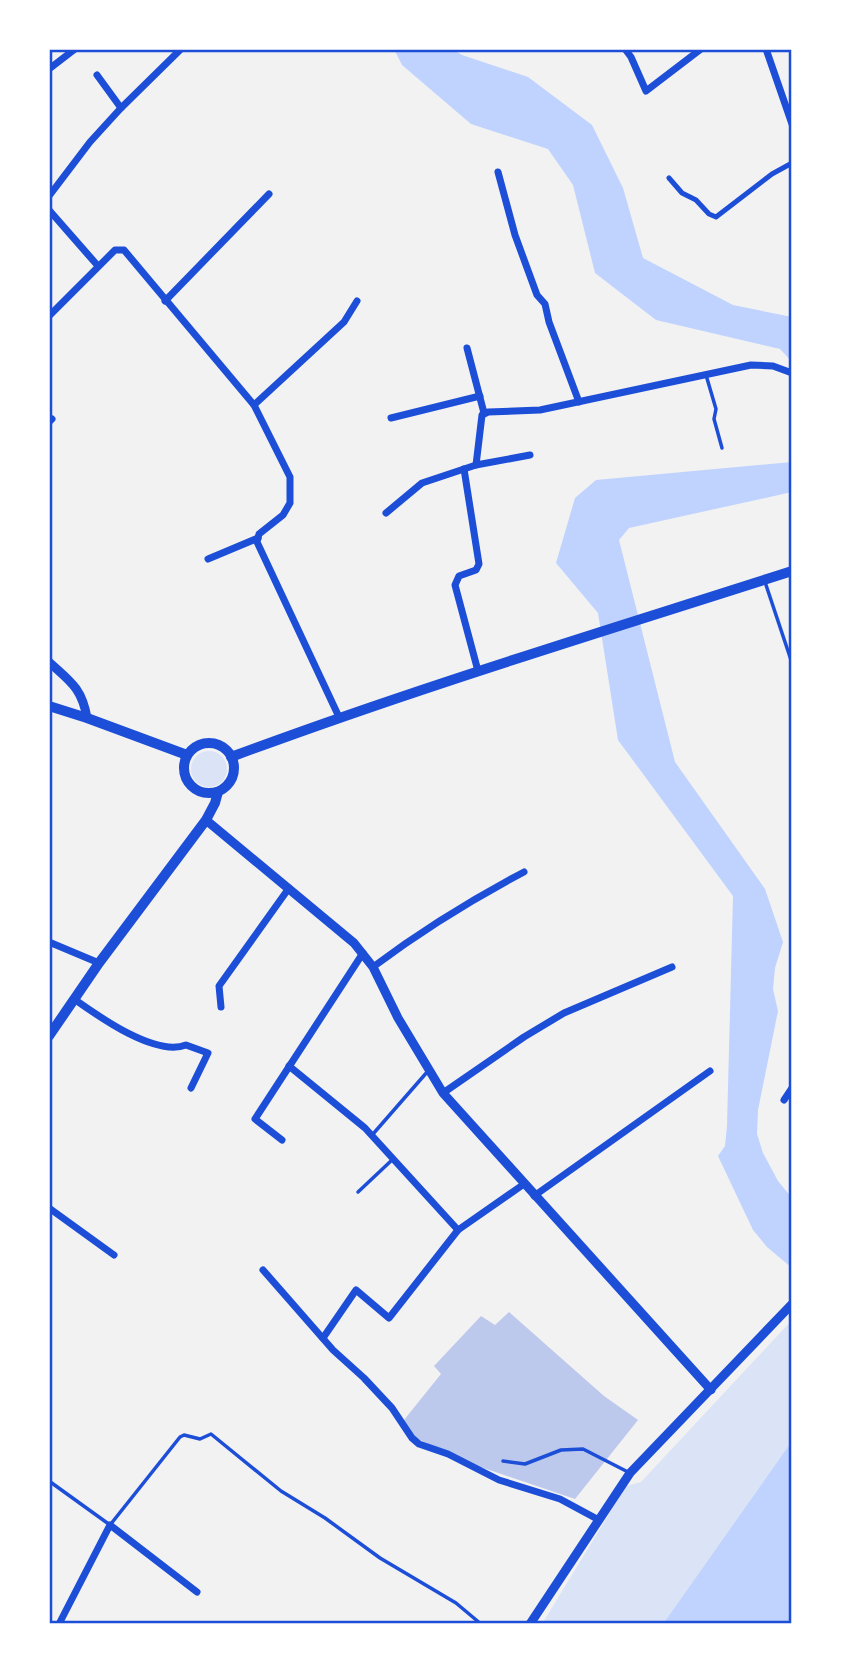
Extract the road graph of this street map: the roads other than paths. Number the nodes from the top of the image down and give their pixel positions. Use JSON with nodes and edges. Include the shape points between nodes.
{"nodes":[{"id":1,"x":75,"y":49,"type":"edge"},
{"id":2,"x":181,"y":49,"type":"edge"},
{"id":3,"x":625,"y":49,"type":"edge"},
{"id":4,"x":701,"y":49,"type":"edge"},
{"id":5,"x":766,"y":49,"type":"edge"},
{"id":6,"x":49,"y":69,"type":"edge"},
{"id":7,"x":97,"y":75,"type":"dead end"},
{"id":8,"x":121,"y":108,"type":"junction"},
{"id":9,"x":792,"y":124,"type":"edge"},
{"id":10,"x":792,"y":163,"type":"edge"},
{"id":11,"x":498,"y":172,"type":"dead end"},
{"id":12,"x":669,"y":178,"type":"dead end"},
{"id":13,"x":269,"y":194,"type":"dead end"},
{"id":14,"x":49,"y":196,"type":"edge"},
{"id":15,"x":49,"y":210,"type":"edge"},
{"id":16,"x":98,"y":266,"type":"junction"},
{"id":17,"x":357,"y":301,"type":"dead end"},
{"id":18,"x":165,"y":302,"type":"junction"},
{"id":19,"x":49,"y":316,"type":"edge"},
{"id":20,"x":467,"y":348,"type":"dead end"},
{"id":21,"x":792,"y":373,"type":"edge"},
{"id":22,"x":706,"y":375,"type":"junction"},
{"id":23,"x":480,"y":396,"type":"junction"},
{"id":24,"x":579,"y":402,"type":"junction"},
{"id":25,"x":254,"y":405,"type":"junction"},
{"id":26,"x":484,"y":413,"type":"junction"},
{"id":27,"x":391,"y":418,"type":"dead end"},
{"id":28,"x":722,"y":447,"type":"dead end"},
{"id":29,"x":530,"y":454,"type":"dead end"},
{"id":30,"x":476,"y":465,"type":"junction"},
{"id":31,"x":464,"y":469,"type":"junction"},
{"id":32,"x":386,"y":513,"type":"dead end"},
{"id":33,"x":258,"y":538,"type":"junction"},
{"id":34,"x":208,"y":559,"type":"dead end"},
{"id":35,"x":792,"y":571,"type":"edge"},
{"id":36,"x":764,"y":580,"type":"junction"},
{"id":37,"x":49,"y":662,"type":"edge"},
{"id":38,"x":792,"y":663,"type":"edge"},
{"id":39,"x":478,"y":671,"type":"junction"},
{"id":40,"x":49,"y":706,"type":"edge"},
{"id":41,"x":339,"y":716,"type":"junction"},
{"id":42,"x":87,"y":718,"type":"junction"},
{"id":43,"x":187,"y":755,"type":"junction"},
{"id":44,"x":231,"y":757,"type":"junction"},
{"id":45,"x":218,"y":792,"type":"junction"},
{"id":46,"x":206,"y":820,"type":"junction"},
{"id":47,"x":524,"y":872,"type":"dead end"},
{"id":48,"x":289,"y":888,"type":"junction"},
{"id":49,"x":49,"y":942,"type":"edge"},
{"id":50,"x":363,"y":953,"type":"junction"},
{"id":51,"x":99,"y":963,"type":"junction"},
{"id":52,"x":373,"y":967,"type":"junction"},
{"id":53,"x":672,"y":967,"type":"dead end"},
{"id":54,"x":74,"y":999,"type":"junction"},
{"id":55,"x":221,"y":1007,"type":"dead end"},
{"id":56,"x":49,"y":1036,"type":"edge"},
{"id":57,"x":289,"y":1066,"type":"junction"},
{"id":58,"x":428,"y":1070,"type":"junction"},
{"id":59,"x":710,"y":1071,"type":"dead end"},
{"id":60,"x":191,"y":1088,"type":"dead end"},
{"id":61,"x":792,"y":1088,"type":"edge"},
{"id":62,"x":443,"y":1093,"type":"junction"},
{"id":63,"x":784,"y":1100,"type":"dead end"},
{"id":64,"x":372,"y":1135,"type":"junction"},
{"id":65,"x":282,"y":1140,"type":"dead end"},
{"id":66,"x":393,"y":1158,"type":"junction"},
{"id":67,"x":524,"y":1184,"type":"junction"},
{"id":68,"x":358,"y":1192,"type":"dead end"},
{"id":69,"x":534,"y":1196,"type":"junction"},
{"id":70,"x":49,"y":1208,"type":"edge"},
{"id":71,"x":458,"y":1230,"type":"junction"},
{"id":72,"x":114,"y":1255,"type":"dead end"},
{"id":73,"x":263,"y":1270,"type":"dead end"},
{"id":74,"x":792,"y":1304,"type":"edge"},
{"id":75,"x":323,"y":1338,"type":"junction"},
{"id":76,"x":711,"y":1390,"type":"junction"},
{"id":77,"x":503,"y":1461,"type":"dead end"},
{"id":78,"x":630,"y":1473,"type":"junction"},
{"id":79,"x":49,"y":1481,"type":"edge"},
{"id":80,"x":599,"y":1520,"type":"junction"},
{"id":81,"x":110,"y":1525,"type":"junction"},
{"id":82,"x":197,"y":1592,"type":"dead end"},
{"id":83,"x":59,"y":1624,"type":"edge"},
{"id":84,"x":481,"y":1624,"type":"edge"},
{"id":85,"x":530,"y":1624,"type":"edge"}],
"edges":[{"from":1,"to":6,"type":"street"},
{"from":2,"to":8,"type":"street"},
{"from":3,"to":4,"type":"street","via":[[646,91]]},
{"from":5,"to":9,"type":"street"},
{"from":7,"to":8,"type":"street"},
{"from":8,"to":14,"type":"street"},
{"from":10,"to":12,"type":"street","via":[[716,217]]},
{"from":11,"to":24,"type":"street","via":[[514,235],[545,304]]},
{"from":13,"to":18,"type":"street"},
{"from":15,"to":16,"type":"street"},
{"from":16,"to":18,"type":"street","via":[[115,250],[124,250]]},
{"from":16,"to":19,"type":"street"},
{"from":17,"to":25,"type":"street","via":[[344,322]]},
{"from":18,"to":25,"type":"street"},
{"from":20,"to":23,"type":"street"},
{"from":21,"to":22,"type":"street","via":[[751,365]]},
{"from":22,"to":24,"type":"street"},
{"from":22,"to":28,"type":"lane"},
{"from":23,"to":26,"type":"street"},
{"from":23,"to":27,"type":"street"},
{"from":24,"to":26,"type":"street"},
{"from":25,"to":33,"type":"street","via":[[290,477],[290,503]]},
{"from":26,"to":30,"type":"street"},
{"from":29,"to":30,"type":"street"},
{"from":30,"to":31,"type":"street"},
{"from":31,"to":32,"type":"street","via":[[422,483]]},
{"from":31,"to":39,"type":"street","via":[[479,564],[455,585]]},
{"from":33,"to":34,"type":"street"},
{"from":33,"to":41,"type":"street","via":[[265,563]]},
{"from":35,"to":36,"type":"main road"},
{"from":36,"to":38,"type":"lane"},
{"from":36,"to":39,"type":"main road"},
{"from":37,"to":42,"type":"street","via":[[78,689]]},
{"from":39,"to":41,"type":"main road"},
{"from":40,"to":42,"type":"main road"},
{"from":41,"to":44,"type":"main road"},
{"from":42,"to":43,"type":"main road"},
{"from":43,"to":44,"type":"main road","via":[[210,743]]},
{"from":43,"to":45,"type":"main road","via":[[183,770],[189,784],[202,793]]},
{"from":44,"to":45,"type":"main road","via":[[234,773]]},
{"from":45,"to":46,"type":"main road"},
{"from":46,"to":48,"type":"street"},
{"from":46,"to":51,"type":"main road"},
{"from":47,"to":52,"type":"street","via":[[415,935]]},
{"from":48,"to":50,"type":"street"},
{"from":48,"to":55,"type":"street","via":[[219,986]]},
{"from":49,"to":51,"type":"street"},
{"from":50,"to":52,"type":"street"},
{"from":50,"to":57,"type":"street"},
{"from":51,"to":54,"type":"main road"},
{"from":52,"to":58,"type":"street"},
{"from":53,"to":62,"type":"street","via":[[564,1013]]},
{"from":54,"to":56,"type":"main road"},
{"from":54,"to":60,"type":"street","via":[[134,1037],[208,1052]]},
{"from":57,"to":64,"type":"street"},
{"from":57,"to":65,"type":"street","via":[[255,1119]]},
{"from":58,"to":62,"type":"street"},
{"from":58,"to":64,"type":"lane"},
{"from":59,"to":69,"type":"street"},
{"from":61,"to":63,"type":"street"},
{"from":62,"to":67,"type":"street"},
{"from":64,"to":66,"type":"street"},
{"from":66,"to":68,"type":"lane"},
{"from":66,"to":71,"type":"street"},
{"from":67,"to":69,"type":"street"},
{"from":67,"to":71,"type":"street"},
{"from":69,"to":76,"type":"street"},
{"from":70,"to":72,"type":"street"},
{"from":71,"to":75,"type":"street","via":[[389,1318],[356,1290]]},
{"from":73,"to":75,"type":"street"},
{"from":74,"to":76,"type":"street"},
{"from":75,"to":80,"type":"street","via":[[392,1408],[419,1444],[499,1480],[560,1499]]},
{"from":76,"to":78,"type":"street"},
{"from":77,"to":78,"type":"lane","via":[[525,1464],[561,1450],[583,1449]]},
{"from":78,"to":80,"type":"street"},
{"from":79,"to":81,"type":"lane"},
{"from":80,"to":85,"type":"street"},
{"from":81,"to":82,"type":"street"},
{"from":81,"to":83,"type":"street"},
{"from":81,"to":84,"type":"lane","via":[[180,1437],[211,1434],[281,1490],[456,1603]]}]}
